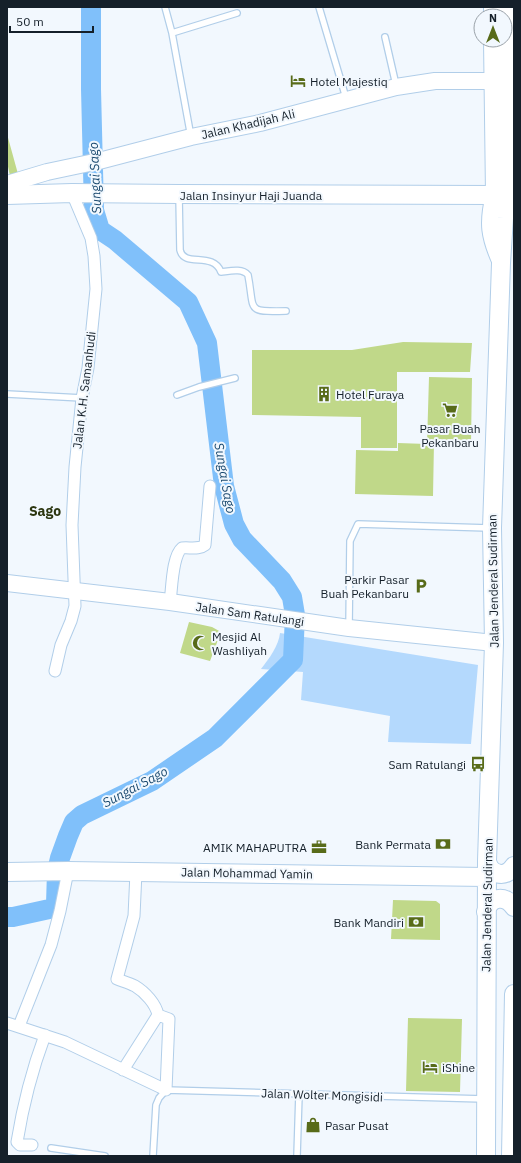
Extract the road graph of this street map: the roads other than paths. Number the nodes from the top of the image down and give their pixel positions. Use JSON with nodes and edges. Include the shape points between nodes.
{"nodes":[{"id":1,"x":165,"y":7,"type":"edge"},
{"id":2,"x":319,"y":7,"type":"edge"},
{"id":3,"x":507,"y":7,"type":"edge"},
{"id":4,"x":237,"y":14,"type":"dead end"},
{"id":5,"x":172,"y":33,"type":"junction"},
{"id":6,"x":385,"y":37,"type":"dead end"},
{"id":7,"x":492,"y":48,"type":"edge"},
{"id":8,"x":492,"y":81,"type":"junction"},
{"id":9,"x":396,"y":87,"type":"junction"},
{"id":10,"x":347,"y":100,"type":"junction"},
{"id":11,"x":191,"y":137,"type":"junction"},
{"id":12,"x":7,"y":184,"type":"edge"},
{"id":13,"x":87,"y":193,"type":"junction"},
{"id":14,"x":179,"y":194,"type":"junction"},
{"id":15,"x":7,"y":195,"type":"edge"},
{"id":16,"x":494,"y":195,"type":"junction"},
{"id":17,"x":501,"y":263,"type":"junction"},
{"id":18,"x":286,"y":311,"type":"dead end"},
{"id":19,"x":235,"y":378,"type":"dead end"},
{"id":20,"x":7,"y":394,"type":"edge"},
{"id":21,"x":177,"y":395,"type":"dead end"},
{"id":22,"x":82,"y":398,"type":"junction"},
{"id":23,"x":210,"y":486,"type":"dead end"},
{"id":24,"x":492,"y":528,"type":"junction"},
{"id":25,"x":7,"y":583,"type":"edge"},
{"id":26,"x":75,"y":591,"type":"junction"},
{"id":27,"x":170,"y":602,"type":"junction"},
{"id":28,"x":349,"y":628,"type":"junction"},
{"id":29,"x":494,"y":643,"type":"junction"},
{"id":30,"x":55,"y":671,"type":"dead end"},
{"id":31,"x":514,"y":866,"type":"edge"},
{"id":32,"x":486,"y":869,"type":"junction"},
{"id":33,"x":60,"y":871,"type":"junction"},
{"id":34,"x":7,"y":872,"type":"edge"},
{"id":35,"x":136,"y":872,"type":"junction"},
{"id":36,"x":514,"y":907,"type":"edge"},
{"id":37,"x":486,"y":912,"type":"junction"},
{"id":38,"x":514,"y":994,"type":"edge"},
{"id":39,"x":158,"y":1015,"type":"junction"},
{"id":40,"x":7,"y":1023,"type":"edge"},
{"id":41,"x":19,"y":1026,"type":"junction"},
{"id":42,"x":45,"y":1035,"type":"junction"},
{"id":43,"x":123,"y":1070,"type":"junction"},
{"id":44,"x":163,"y":1093,"type":"junction"},
{"id":45,"x":299,"y":1094,"type":"junction"},
{"id":46,"x":487,"y":1099,"type":"junction"},
{"id":47,"x":7,"y":1144,"type":"edge"},
{"id":48,"x":20,"y":1145,"type":"junction"},
{"id":49,"x":32,"y":1146,"type":"dead end"},
{"id":50,"x":50,"y":1148,"type":"dead end"},
{"id":51,"x":105,"y":1156,"type":"edge"},
{"id":52,"x":153,"y":1156,"type":"edge"},
{"id":53,"x":297,"y":1156,"type":"edge"},
{"id":54,"x":486,"y":1156,"type":"edge"},
{"id":55,"x":511,"y":1156,"type":"edge"}],
"edges":[{"from":1,"to":5,"type":"lane"},
{"from":2,"to":10,"type":"lane"},
{"from":3,"to":17,"type":"main road","name":"Jalan Jenderal Sudirman"},
{"from":4,"to":5,"type":"lane"},
{"from":5,"to":11,"type":"lane"},
{"from":6,"to":9,"type":"lane"},
{"from":7,"to":8,"type":"street"},
{"from":8,"to":9,"type":"street","name":"Jalan Khadijah Ali","via":[[435,81]]},
{"from":8,"to":16,"type":"street"},
{"from":9,"to":10,"type":"street","name":"Jalan Khadijah Ali"},
{"from":10,"to":11,"type":"street","name":"Jalan Khadijah Ali","via":[[260,123]]},
{"from":11,"to":12,"type":"street","name":"Jalan Khadijah Ali"},
{"from":13,"to":14,"type":"main road","name":"Jalan Insinyur Haji Juanda"},
{"from":13,"to":15,"type":"main road","name":"Jalan Insinyur Haji Juanda"},
{"from":13,"to":22,"type":"street","name":"Jalan K.H. Samanhudi","via":[[96,289],[88,368]]},
{"from":14,"to":16,"type":"main road","name":"Jalan Insinyur Haji Juanda"},
{"from":14,"to":18,"type":"lane","via":[[181,254],[192,259],[214,262],[221,272],[245,273],[248,275],[255,309],[262,312]]},
{"from":16,"to":17,"type":"street","via":[[490,233]]},
{"from":17,"to":24,"type":"main road","name":"Jalan Jenderal Sudirman"},
{"from":19,"to":21,"type":"lane"},
{"from":20,"to":22,"type":"lane"},
{"from":22,"to":26,"type":"street","name":"Jalan K.H. Samanhudi","via":[[73,508]]},
{"from":23,"to":27,"type":"street","via":[[205,545],[198,548],[182,548],[178,552]]},
{"from":24,"to":28,"type":"lane","via":[[358,524],[350,541]]},
{"from":24,"to":29,"type":"main road","name":"Jalan Jenderal Sudirman"},
{"from":25,"to":26,"type":"street","name":"Jalan Sam Ratulangi"},
{"from":26,"to":27,"type":"street","name":"Jalan Sam Ratulangi"},
{"from":26,"to":30,"type":"street","name":"Jalan K.H. Samanhudi","via":[[75,606]]},
{"from":27,"to":28,"type":"street","name":"Jalan Sam Ratulangi"},
{"from":28,"to":29,"type":"street","name":"Jalan Sam Ratulangi"},
{"from":29,"to":32,"type":"main road","name":"Jalan Jenderal Sudirman"},
{"from":31,"to":32,"type":"main road","via":[[508,873],[499,874]]},
{"from":32,"to":35,"type":"main road","name":"Jalan Mohammad Yamin"},
{"from":32,"to":37,"type":"main road","name":"Jalan Jenderal Sudirman"},
{"from":33,"to":34,"type":"main road","name":"Jalan Mohammad Yamin"},
{"from":33,"to":35,"type":"main road","name":"Jalan Mohammad Yamin"},
{"from":33,"to":41,"type":"street","via":[[60,911],[51,945]]},
{"from":35,"to":39,"type":"street","via":[[134,916],[117,979],[135,986],[153,1001]]},
{"from":36,"to":37,"type":"main road","via":[[507,900],[498,899],[490,903]]},
{"from":37,"to":46,"type":"main road","name":"Jalan Jenderal Sudirman"},
{"from":38,"to":55,"type":"main road"},
{"from":39,"to":43,"type":"street"},
{"from":39,"to":44,"type":"street","via":[[169,1019]]},
{"from":40,"to":41,"type":"street"},
{"from":41,"to":42,"type":"street"},
{"from":42,"to":43,"type":"street"},
{"from":42,"to":48,"type":"street","via":[[24,1102],[17,1142]]},
{"from":43,"to":44,"type":"street","via":[[138,1076]]},
{"from":44,"to":45,"type":"lane","name":"Jalan Wolter Mongisidi"},
{"from":44,"to":52,"type":"lane","via":[[157,1100],[154,1112]]},
{"from":45,"to":46,"type":"lane","name":"Jalan Wolter Mongisidi"},
{"from":45,"to":53,"type":"lane"},
{"from":46,"to":54,"type":"main road","name":"Jalan Jenderal Sudirman"},
{"from":47,"to":48,"type":"street"},
{"from":48,"to":49,"type":"street"},
{"from":50,"to":51,"type":"lane"}]}
